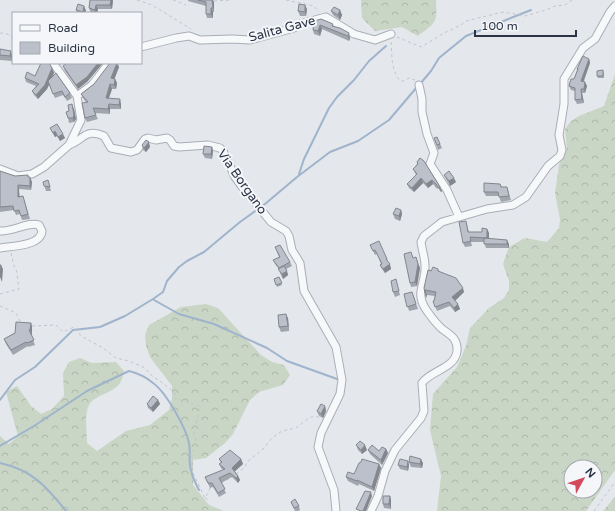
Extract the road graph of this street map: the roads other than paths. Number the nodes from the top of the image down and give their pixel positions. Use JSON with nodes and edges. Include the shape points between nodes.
{"nodes":[{"id":1,"x":615,"y":6,"type":"edge"},
{"id":2,"x":391,"y":34,"type":"road end"},
{"id":3,"x":142,"y":47,"type":"edge"},
{"id":4,"x":54,"y":64,"type":"edge"},
{"id":5,"x":108,"y":64,"type":"edge"},
{"id":6,"x":419,"y":85,"type":"road end"},
{"id":7,"x":77,"y":96,"type":"junction"},
{"id":8,"x":69,"y":145,"type":"junction"},
{"id":9,"x":0,"y":169,"type":"edge"},
{"id":10,"x":459,"y":217,"type":"junction"},
{"id":11,"x":0,"y":231,"type":"edge"},
{"id":12,"x":0,"y":248,"type":"edge"},
{"id":13,"x":336,"y":511,"type":"edge"},
{"id":14,"x":371,"y":511,"type":"edge"}],
"edges":[{"from":1,"to":10,"type":"street","via":[[595,39],[583,48],[564,79],[564,104],[559,136],[562,150],[560,156],[548,166],[526,197],[513,205]]},
{"from":2,"to":3,"type":"street","name":"Salita Gave","via":[[375,40],[354,34],[326,17],[250,40],[200,40],[189,36]]},
{"from":4,"to":7,"type":"street"},
{"from":5,"to":7,"type":"street","via":[[92,85]]},
{"from":6,"to":10,"type":"street","via":[[422,112],[434,153],[430,164],[447,190]]},
{"from":7,"to":8,"type":"street","via":[[81,120]]},
{"from":8,"to":9,"type":"street","via":[[32,174],[18,176]]},
{"from":8,"to":13,"type":"street","name":"Via Borgano","via":[[83,135],[90,134],[104,136],[111,148],[132,152],[148,138],[167,138],[174,146],[179,147],[208,145],[220,148],[243,188],[271,222],[290,236],[292,250],[300,263],[304,291],[336,347],[342,380],[340,394],[318,440],[318,447],[334,490]]},
{"from":10,"to":14,"type":"street","via":[[442,222],[420,242],[425,266],[420,291],[421,301],[440,328],[450,334],[456,342],[457,351],[453,361],[426,377],[422,383],[424,410],[421,418],[396,450],[385,471]]},
{"from":11,"to":12,"type":"street","via":[[34,223],[40,227],[42,233],[37,240]]}]}
